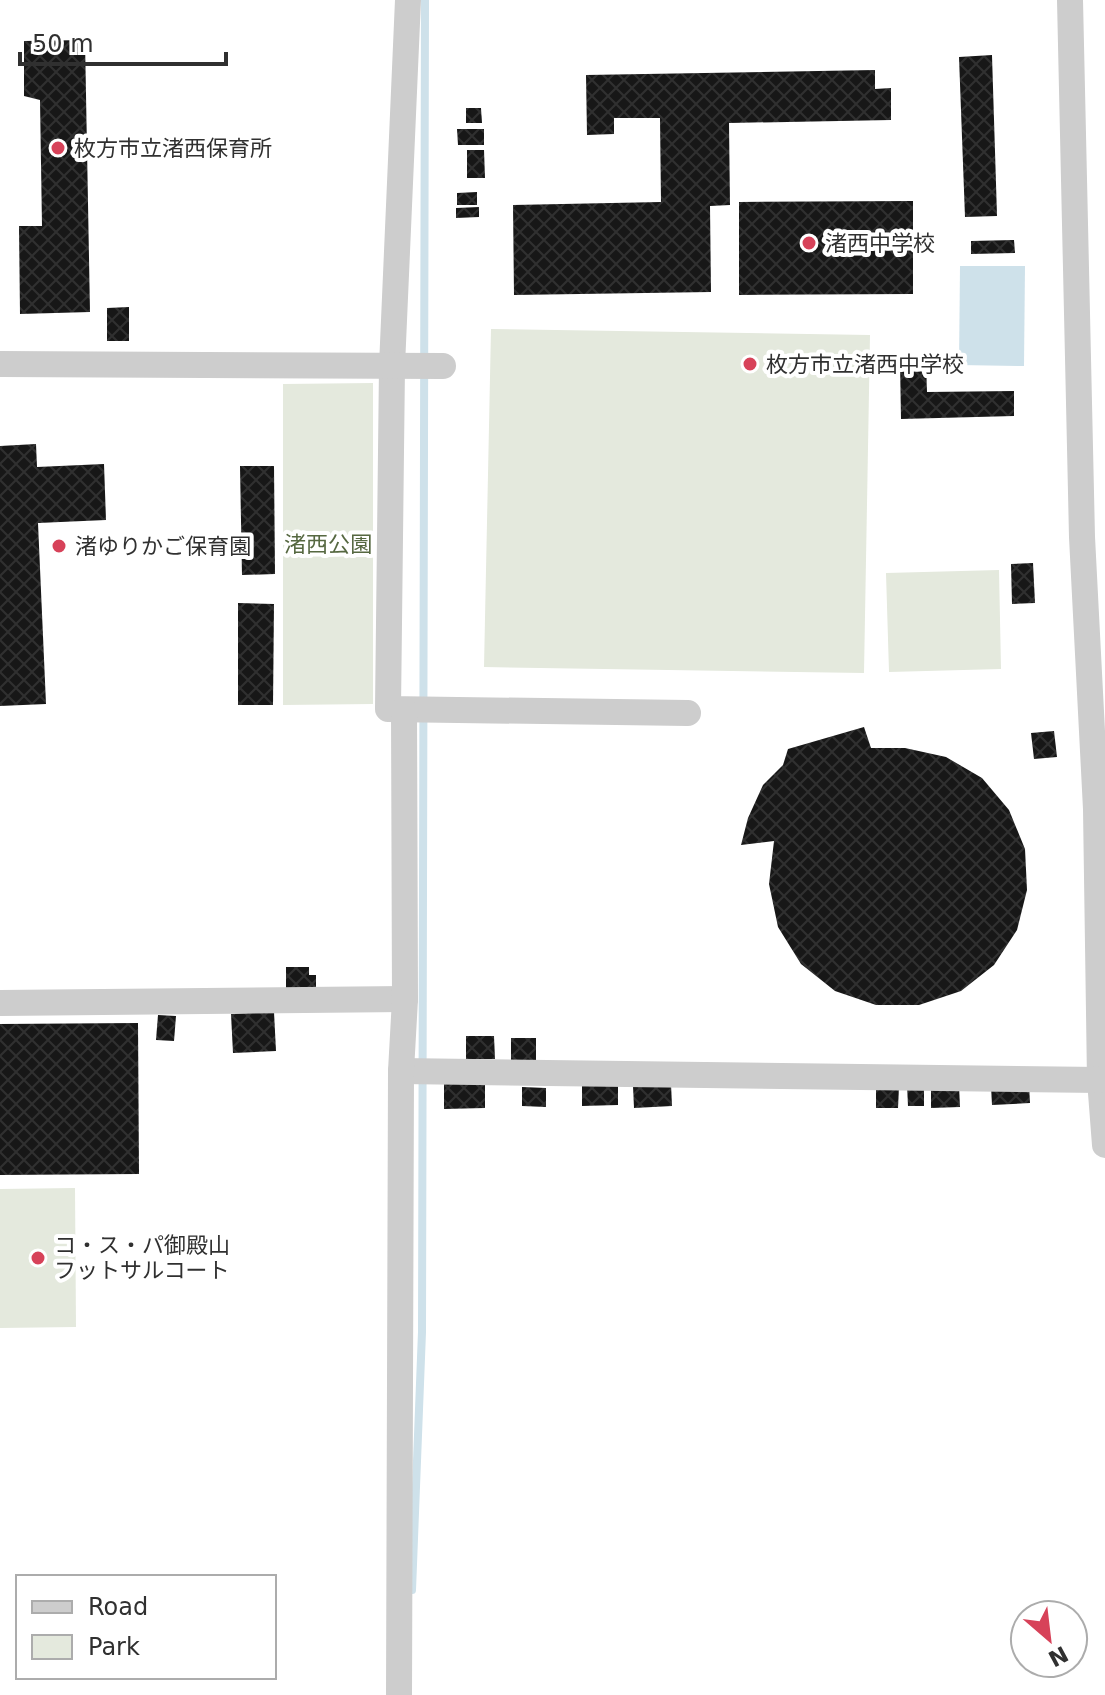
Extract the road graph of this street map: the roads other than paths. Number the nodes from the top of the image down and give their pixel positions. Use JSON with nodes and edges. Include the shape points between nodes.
{"nodes":[{"id":1,"x":408,"y":0,"type":"edge"},
{"id":2,"x":1070,"y":0,"type":"edge"},
{"id":3,"x":0,"y":364,"type":"edge"},
{"id":4,"x":400,"y":366,"type":"junction"},
{"id":5,"x":443,"y":366,"type":"dead end"},
{"id":6,"x":404,"y":710,"type":"junction"},
{"id":7,"x":688,"y":713,"type":"dead end"},
{"id":8,"x":405,"y":999,"type":"junction"},
{"id":9,"x":0,"y":1003,"type":"edge"},
{"id":10,"x":401,"y":1071,"type":"junction"},
{"id":11,"x":1100,"y":1080,"type":"junction"},
{"id":12,"x":1105,"y":1145,"type":"edge"},
{"id":13,"x":399,"y":1695,"type":"edge"}],
"edges":[{"from":1,"to":4,"type":"street"},
{"from":2,"to":11,"type":"street"},
{"from":3,"to":4,"type":"street"},
{"from":4,"to":5,"type":"street"},
{"from":4,"to":6,"type":"street","via":[[388,709]]},
{"from":6,"to":7,"type":"street"},
{"from":6,"to":8,"type":"street"},
{"from":8,"to":9,"type":"street"},
{"from":8,"to":10,"type":"street"},
{"from":10,"to":11,"type":"street"},
{"from":10,"to":13,"type":"street"},
{"from":11,"to":12,"type":"street"}]}
